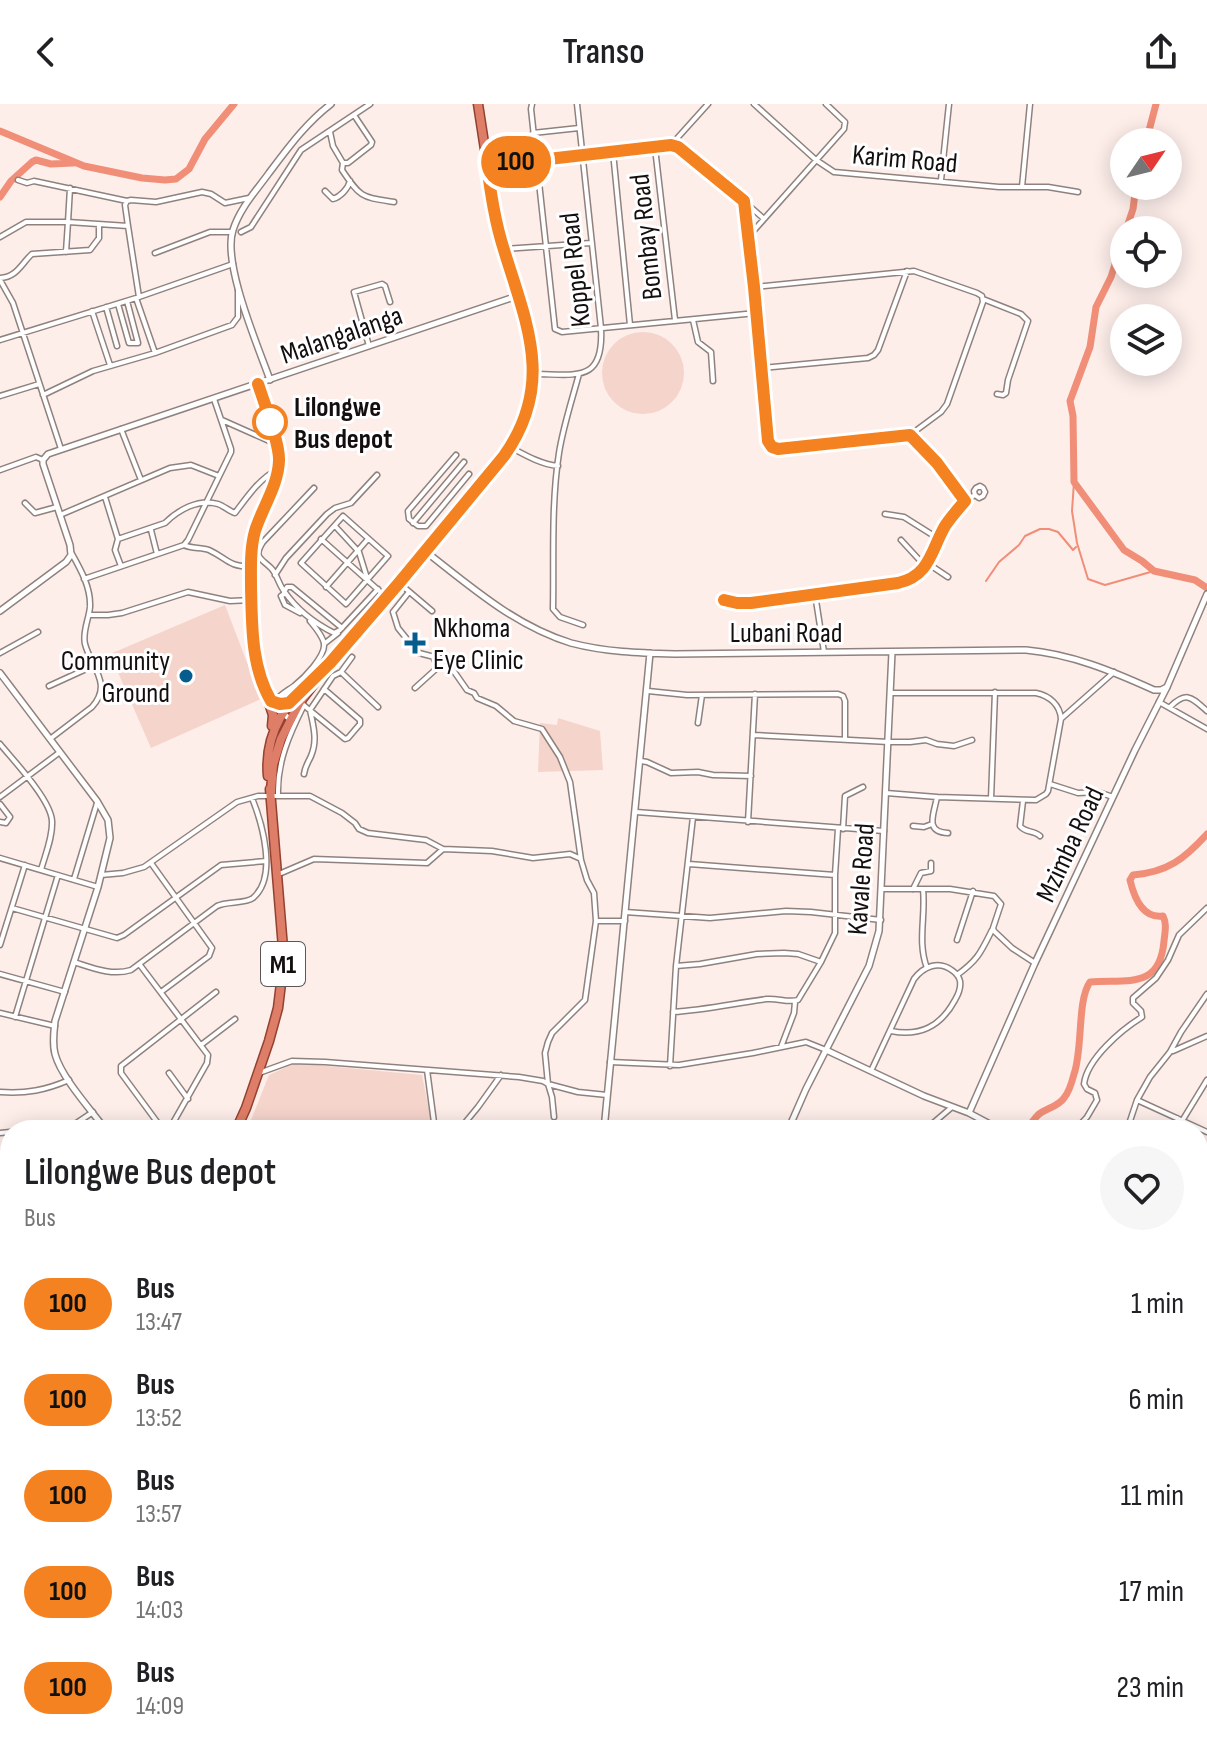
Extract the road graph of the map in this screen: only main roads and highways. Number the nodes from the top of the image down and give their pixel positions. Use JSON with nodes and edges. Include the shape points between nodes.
{"nodes":[{"id":1,"x":478,"y":104,"type":"edge"},
{"id":2,"x":330,"y":663,"type":"junction"},
{"id":3,"x":265,"y":691,"type":"road end"},
{"id":4,"x":272,"y":702,"type":"road end"},
{"id":5,"x":289,"y":703,"type":"junction"},
{"id":6,"x":268,"y":751,"type":"junction"},
{"id":7,"x":273,"y":794,"type":"junction"},
{"id":8,"x":240,"y":1120,"type":"edge"}],
"edges":[{"from":1,"to":2,"type":"highway","number":"M1","via":[[494,214],[532,348],[533,374],[523,420],[510,447]]},
{"from":2,"to":5,"type":"highway","number":"M1"},
{"from":2,"to":7,"type":"highway","number":"M1","via":[[281,739]]},
{"from":3,"to":6,"type":"highway","number":"M1","via":[[273,715]]},
{"from":4,"to":5,"type":"highway"},
{"from":5,"to":6,"type":"highway","number":"M1"},
{"from":6,"to":7,"type":"highway","number":"M1"},
{"from":7,"to":8,"type":"highway","number":"M1","via":[[282,975],[278,1008]]}]}
